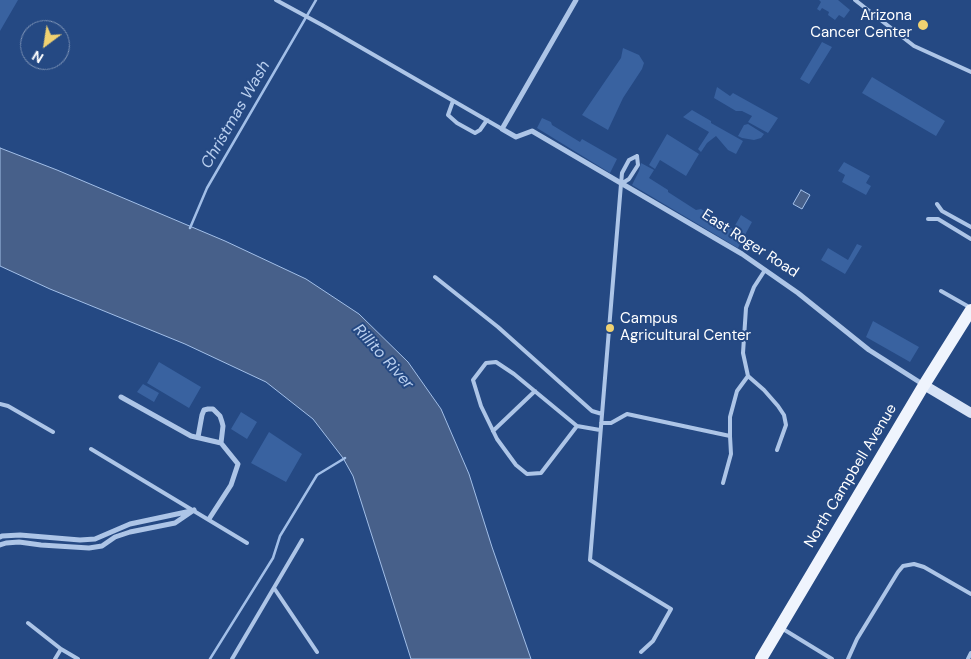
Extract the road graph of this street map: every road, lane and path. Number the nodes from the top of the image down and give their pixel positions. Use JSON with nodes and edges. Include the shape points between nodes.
{"nodes":[{"id":1,"x":276,"y":0,"type":"edge"},
{"id":2,"x":576,"y":0,"type":"edge"},
{"id":3,"x":855,"y":0,"type":"edge"},
{"id":4,"x":971,"y":72,"type":"edge"},
{"id":5,"x":453,"y":100,"type":"junction"},
{"id":6,"x":487,"y":120,"type":"junction"},
{"id":7,"x":502,"y":129,"type":"junction"},
{"id":8,"x":621,"y":184,"type":"junction"},
{"id":9,"x":937,"y":204,"type":"dead end"},
{"id":10,"x":928,"y":219,"type":"dead end"},
{"id":11,"x":971,"y":228,"type":"edge"},
{"id":12,"x":971,"y":238,"type":"edge"},
{"id":13,"x":765,"y":270,"type":"junction"},
{"id":14,"x":435,"y":278,"type":"dead end"},
{"id":15,"x":942,"y":291,"type":"dead end"},
{"id":16,"x":971,"y":309,"type":"edge"},
{"id":17,"x":748,"y":376,"type":"junction"},
{"id":18,"x":924,"y":385,"type":"junction"},
{"id":19,"x":535,"y":391,"type":"junction"},
{"id":20,"x":121,"y":396,"type":"dead end"},
{"id":21,"x":0,"y":404,"type":"edge"},
{"id":22,"x":971,"y":413,"type":"edge"},
{"id":23,"x":602,"y":414,"type":"junction"},
{"id":24,"x":601,"y":423,"type":"junction"},
{"id":25,"x":577,"y":426,"type":"junction"},
{"id":26,"x":600,"y":430,"type":"junction"},
{"id":27,"x":493,"y":431,"type":"junction"},
{"id":28,"x":53,"y":432,"type":"dead end"},
{"id":29,"x":730,"y":436,"type":"junction"},
{"id":30,"x":198,"y":437,"type":"junction"},
{"id":31,"x":221,"y":443,"type":"junction"},
{"id":32,"x":91,"y":449,"type":"dead end"},
{"id":33,"x":777,"y":450,"type":"dead end"},
{"id":34,"x":724,"y":483,"type":"dead end"},
{"id":35,"x":194,"y":510,"type":"junction"},
{"id":36,"x":209,"y":520,"type":"junction"},
{"id":37,"x":141,"y":522,"type":"junction"},
{"id":38,"x":142,"y":529,"type":"junction"},
{"id":39,"x":0,"y":538,"type":"edge"},
{"id":40,"x":302,"y":540,"type":"dead end"},
{"id":41,"x":248,"y":543,"type":"dead end"},
{"id":42,"x":0,"y":545,"type":"edge"},
{"id":43,"x":274,"y":588,"type":"junction"},
{"id":44,"x":971,"y":594,"type":"edge"},
{"id":45,"x":28,"y":623,"type":"dead end"},
{"id":46,"x":780,"y":628,"type":"junction"},
{"id":47,"x":61,"y":649,"type":"junction"},
{"id":48,"x":316,"y":652,"type":"dead end"},
{"id":49,"x":641,"y":652,"type":"dead end"},
{"id":50,"x":971,"y":653,"type":"edge"},
{"id":51,"x":55,"y":659,"type":"edge"},
{"id":52,"x":78,"y":659,"type":"edge"},
{"id":53,"x":232,"y":659,"type":"edge"},
{"id":54,"x":761,"y":659,"type":"edge"},
{"id":55,"x":832,"y":659,"type":"edge"},
{"id":56,"x":848,"y":659,"type":"edge"},
{"id":57,"x":968,"y":659,"type":"edge"}],
"edges":[{"from":1,"to":5,"type":"lane"},
{"from":2,"to":7,"type":"street"},
{"from":3,"to":4,"type":"lane","via":[[914,46]]},
{"from":5,"to":6,"type":"lane"},
{"from":5,"to":6,"type":"lane","via":[[448,115],[457,124],[475,133]]},
{"from":6,"to":7,"type":"lane"},
{"from":7,"to":8,"type":"street","name":"East Roger Road","via":[[516,137],[532,132]]},
{"from":8,"to":8,"type":"lane","via":[[630,179],[638,166],[637,156],[629,160],[622,172]]},
{"from":8,"to":13,"type":"street","name":"East Roger Road"},
{"from":8,"to":23,"type":"lane"},
{"from":9,"to":11,"type":"lane","via":[[942,211]]},
{"from":10,"to":12,"type":"lane","via":[[938,219]]},
{"from":13,"to":17,"type":"lane","via":[[746,308],[743,353]]},
{"from":13,"to":18,"type":"street","name":"East Roger Road","via":[[869,350]]},
{"from":14,"to":23,"type":"lane","via":[[498,327],[592,411]]},
{"from":15,"to":16,"type":"lane"},
{"from":16,"to":18,"type":"main road","name":"North Campbell Avenue"},
{"from":17,"to":29,"type":"lane","via":[[736,395],[730,417]]},
{"from":17,"to":33,"type":"lane","via":[[784,415],[786,425]]},
{"from":18,"to":22,"type":"street","name":"East Roger Road"},
{"from":18,"to":46,"type":"main road","name":"North Campbell Avenue"},
{"from":19,"to":25,"type":"lane"},
{"from":19,"to":27,"type":"lane"},
{"from":19,"to":27,"type":"lane","via":[[496,362],[486,363],[473,380]]},
{"from":20,"to":30,"type":"street"},
{"from":21,"to":28,"type":"lane"},
{"from":23,"to":24,"type":"lane"},
{"from":24,"to":26,"type":"lane"},
{"from":24,"to":29,"type":"lane","via":[[612,423],[627,414]]},
{"from":25,"to":26,"type":"lane"},
{"from":25,"to":27,"type":"lane","via":[[541,473],[527,474],[516,465]]},
{"from":26,"to":49,"type":"lane","via":[[590,560],[671,609],[653,641]]},
{"from":29,"to":34,"type":"lane","via":[[731,454]]},
{"from":30,"to":31,"type":"street"},
{"from":30,"to":31,"type":"street","via":[[204,410],[212,410],[222,422]]},
{"from":31,"to":36,"type":"street","via":[[238,464],[231,485]]},
{"from":32,"to":35,"type":"lane"},
{"from":35,"to":36,"type":"lane"},
{"from":35,"to":37,"type":"street"},
{"from":35,"to":38,"type":"street","via":[[174,523]]},
{"from":36,"to":41,"type":"lane"},
{"from":37,"to":38,"type":"lane"},
{"from":37,"to":39,"type":"street","via":[[95,539],[20,535]]},
{"from":38,"to":42,"type":"street","via":[[115,537],[102,546],[88,548],[20,542]]},
{"from":40,"to":43,"type":"lane"},
{"from":43,"to":48,"type":"lane"},
{"from":43,"to":53,"type":"lane"},
{"from":44,"to":56,"type":"lane","via":[[924,567],[914,564],[903,566]]},
{"from":45,"to":47,"type":"lane"},
{"from":46,"to":54,"type":"main road","name":"North Campbell Avenue"},
{"from":46,"to":55,"type":"lane"},
{"from":47,"to":51,"type":"lane"},
{"from":47,"to":52,"type":"lane"},
{"from":50,"to":57,"type":"lane"}]}
